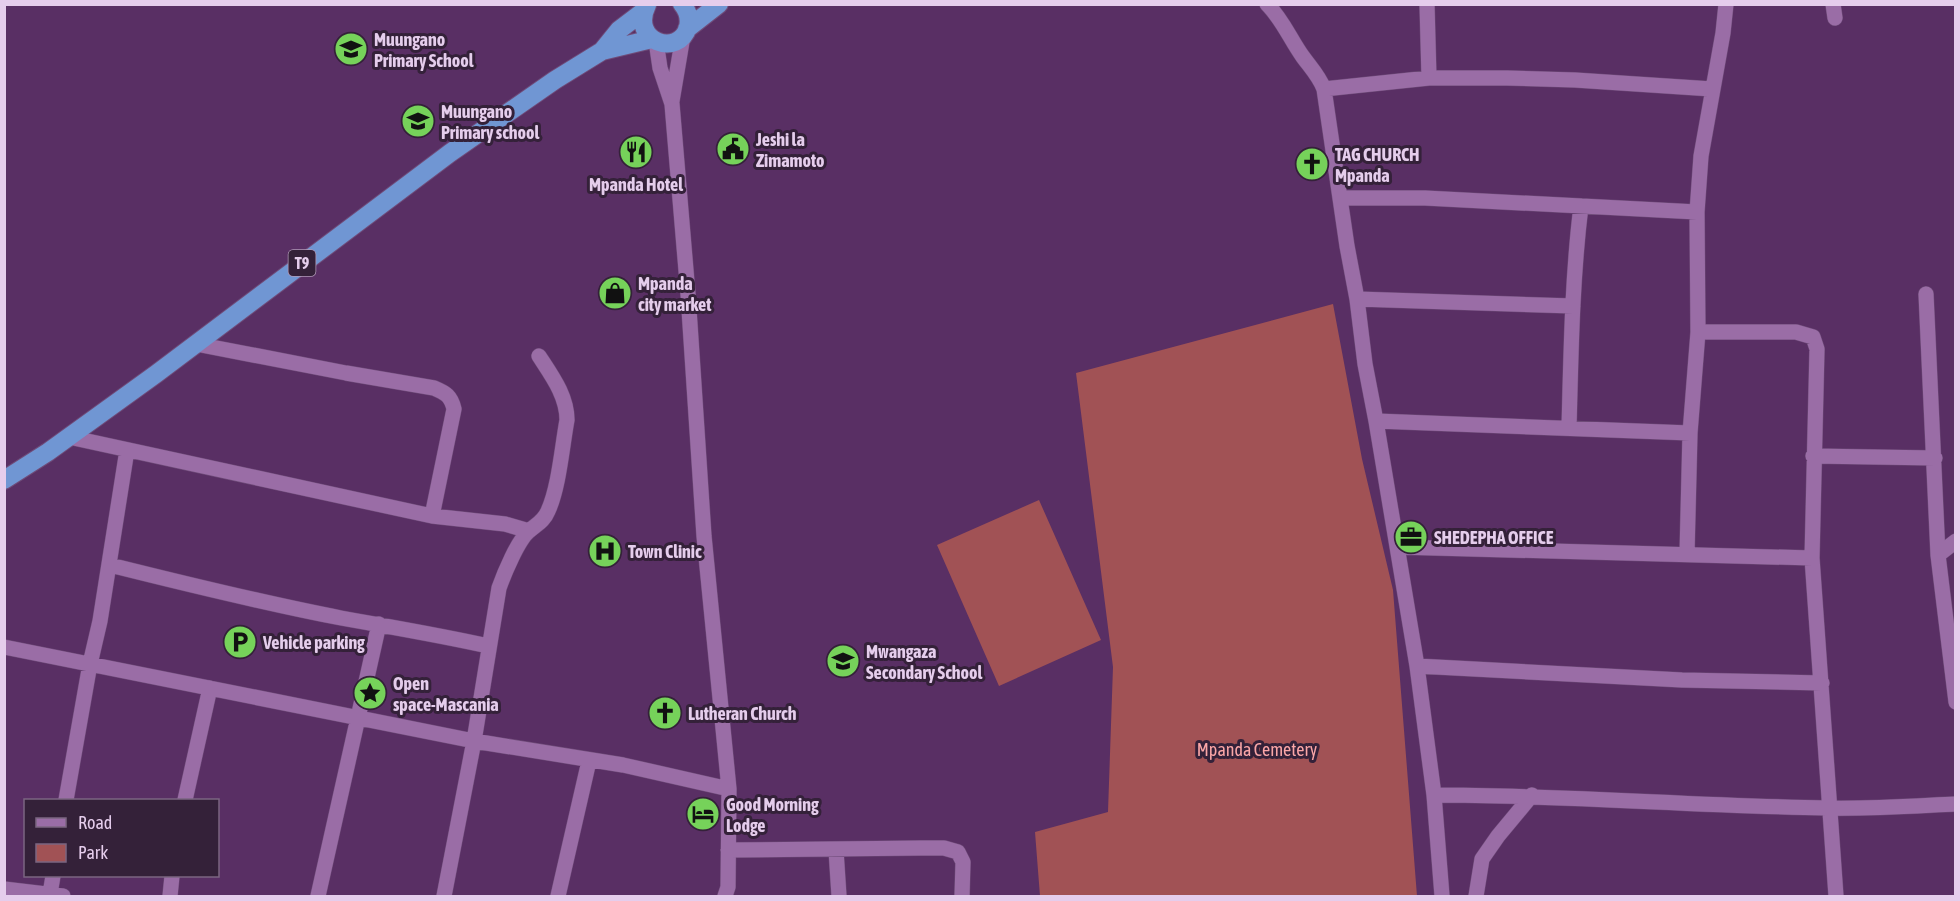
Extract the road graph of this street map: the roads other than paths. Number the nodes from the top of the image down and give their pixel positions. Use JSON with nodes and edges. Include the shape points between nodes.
{"nodes":[{"id":1,"x":682,"y":4,"type":"edge"},
{"id":2,"x":719,"y":4,"type":"edge"},
{"id":3,"x":1267,"y":4,"type":"edge"},
{"id":4,"x":1427,"y":4,"type":"edge"},
{"id":5,"x":1726,"y":4,"type":"edge"},
{"id":6,"x":646,"y":8,"type":"edge"},
{"id":7,"x":685,"y":32,"type":"junction"},
{"id":8,"x":654,"y":40,"type":"junction"},
{"id":9,"x":602,"y":51,"type":"junction"},
{"id":10,"x":1429,"y":78,"type":"junction"},
{"id":11,"x":1324,"y":89,"type":"junction"},
{"id":12,"x":1712,"y":89,"type":"junction"},
{"id":13,"x":672,"y":104,"type":"junction"},
{"id":14,"x":1341,"y":198,"type":"junction"},
{"id":15,"x":1581,"y":206,"type":"junction"},
{"id":16,"x":1697,"y":212,"type":"junction"},
{"id":17,"x":1926,"y":294,"type":"dead end"},
{"id":18,"x":1357,"y":299,"type":"junction"},
{"id":19,"x":1572,"y":306,"type":"junction"},
{"id":20,"x":1698,"y":332,"type":"junction"},
{"id":21,"x":196,"y":344,"type":"junction"},
{"id":22,"x":539,"y":357,"type":"dead end"},
{"id":23,"x":1376,"y":422,"type":"junction"},
{"id":24,"x":1569,"y":428,"type":"junction"},
{"id":25,"x":1690,"y":434,"type":"junction"},
{"id":26,"x":69,"y":437,"type":"junction"},
{"id":27,"x":128,"y":450,"type":"junction"},
{"id":28,"x":1813,"y":456,"type":"junction"},
{"id":29,"x":1935,"y":458,"type":"junction"},
{"id":30,"x":4,"y":480,"type":"edge"},
{"id":31,"x":432,"y":516,"type":"junction"},
{"id":32,"x":1937,"y":528,"type":"junction"},
{"id":33,"x":529,"y":531,"type":"junction"},
{"id":34,"x":1956,"y":538,"type":"edge"},
{"id":35,"x":1397,"y":547,"type":"junction"},
{"id":36,"x":1687,"y":554,"type":"junction"},
{"id":37,"x":1938,"y":555,"type":"junction"},
{"id":38,"x":1812,"y":558,"type":"junction"},
{"id":39,"x":110,"y":566,"type":"junction"},
{"id":40,"x":379,"y":624,"type":"junction"},
{"id":41,"x":488,"y":646,"type":"junction"},
{"id":42,"x":4,"y":647,"type":"edge"},
{"id":43,"x":90,"y":664,"type":"junction"},
{"id":44,"x":1416,"y":666,"type":"junction"},
{"id":45,"x":1822,"y":683,"type":"junction"},
{"id":46,"x":210,"y":688,"type":"junction"},
{"id":47,"x":1956,"y":702,"type":"edge"},
{"id":48,"x":357,"y":718,"type":"junction"},
{"id":49,"x":474,"y":741,"type":"junction"},
{"id":50,"x":588,"y":761,"type":"junction"},
{"id":51,"x":729,"y":789,"type":"junction"},
{"id":52,"x":1434,"y":795,"type":"junction"},
{"id":53,"x":1532,"y":795,"type":"junction"},
{"id":54,"x":66,"y":799,"type":"edge"},
{"id":55,"x":185,"y":799,"type":"edge"},
{"id":56,"x":1956,"y":804,"type":"edge"},
{"id":57,"x":1829,"y":808,"type":"junction"},
{"id":58,"x":728,"y":850,"type":"junction"},
{"id":59,"x":836,"y":850,"type":"junction"},
{"id":60,"x":53,"y":877,"type":"edge"},
{"id":61,"x":172,"y":877,"type":"edge"},
{"id":62,"x":4,"y":889,"type":"edge"},
{"id":63,"x":727,"y":893,"type":"edge"},
{"id":64,"x":57,"y":895,"type":"edge"},
{"id":65,"x":323,"y":896,"type":"edge"},
{"id":66,"x":170,"y":897,"type":"edge"},
{"id":67,"x":444,"y":897,"type":"edge"},
{"id":68,"x":558,"y":897,"type":"edge"},
{"id":69,"x":838,"y":897,"type":"edge"},
{"id":70,"x":962,"y":897,"type":"edge"},
{"id":71,"x":1442,"y":897,"type":"edge"},
{"id":72,"x":1476,"y":897,"type":"edge"},
{"id":73,"x":1836,"y":897,"type":"edge"}],
"edges":[{"from":1,"to":7,"type":"highway","via":[[689,19]]},
{"from":2,"to":7,"type":"highway","number":"T9"},
{"from":3,"to":11,"type":"street","via":[[1315,70]]},
{"from":4,"to":10,"type":"street"},
{"from":5,"to":12,"type":"street"},
{"from":6,"to":8,"type":"highway","number":"T9","via":[[642,23]]},
{"from":6,"to":9,"type":"highway","number":"T9","via":[[619,30]]},
{"from":7,"to":8,"type":"highway","number":"T9","via":[[675,42]]},
{"from":7,"to":13,"type":"street"},
{"from":8,"to":9,"type":"highway","number":"T9"},
{"from":8,"to":13,"type":"street"},
{"from":9,"to":21,"type":"highway","number":"T9","via":[[450,153]]},
{"from":10,"to":11,"type":"street"},
{"from":10,"to":12,"type":"street","via":[[1575,80]]},
{"from":11,"to":14,"type":"street"},
{"from":12,"to":16,"type":"street"},
{"from":13,"to":51,"type":"street","via":[[704,536]]},
{"from":14,"to":15,"type":"street"},
{"from":14,"to":18,"type":"street"},
{"from":15,"to":16,"type":"street"},
{"from":15,"to":19,"type":"street"},
{"from":16,"to":20,"type":"street"},
{"from":17,"to":29,"type":"street"},
{"from":18,"to":19,"type":"street"},
{"from":18,"to":23,"type":"street"},
{"from":19,"to":24,"type":"street"},
{"from":20,"to":25,"type":"street"},
{"from":20,"to":28,"type":"street","via":[[1796,332],[1813,337],[1818,360]]},
{"from":21,"to":26,"type":"highway","number":"T9"},
{"from":21,"to":31,"type":"street","via":[[446,393],[454,409]]},
{"from":22,"to":33,"type":"street","via":[[564,399],[567,420],[548,512]]},
{"from":23,"to":24,"type":"street"},
{"from":23,"to":35,"type":"street"},
{"from":24,"to":25,"type":"street"},
{"from":25,"to":36,"type":"street"},
{"from":26,"to":27,"type":"street"},
{"from":26,"to":30,"type":"highway","number":"T9"},
{"from":27,"to":31,"type":"street"},
{"from":27,"to":39,"type":"street"},
{"from":28,"to":29,"type":"street"},
{"from":28,"to":38,"type":"street"},
{"from":29,"to":32,"type":"street"},
{"from":31,"to":33,"type":"street","via":[[505,524]]},
{"from":32,"to":34,"type":"street"},
{"from":32,"to":37,"type":"street"},
{"from":33,"to":41,"type":"street","via":[[499,588]]},
{"from":34,"to":37,"type":"street"},
{"from":35,"to":36,"type":"street"},
{"from":35,"to":44,"type":"street"},
{"from":36,"to":38,"type":"street"},
{"from":37,"to":47,"type":"street"},
{"from":38,"to":45,"type":"street"},
{"from":39,"to":40,"type":"street"},
{"from":39,"to":43,"type":"street"},
{"from":40,"to":41,"type":"street"},
{"from":40,"to":48,"type":"street"},
{"from":41,"to":49,"type":"street"},
{"from":42,"to":43,"type":"street"},
{"from":43,"to":46,"type":"street"},
{"from":43,"to":54,"type":"street"},
{"from":44,"to":45,"type":"street"},
{"from":44,"to":52,"type":"street"},
{"from":45,"to":57,"type":"street"},
{"from":46,"to":48,"type":"street"},
{"from":46,"to":55,"type":"street"},
{"from":48,"to":49,"type":"street"},
{"from":48,"to":65,"type":"street"},
{"from":49,"to":50,"type":"street"},
{"from":49,"to":67,"type":"street"},
{"from":50,"to":51,"type":"street"},
{"from":50,"to":68,"type":"street"},
{"from":51,"to":58,"type":"street"},
{"from":52,"to":53,"type":"street"},
{"from":52,"to":71,"type":"street"},
{"from":53,"to":57,"type":"street"},
{"from":53,"to":72,"type":"street","via":[[1482,858]]},
{"from":56,"to":57,"type":"street"},
{"from":57,"to":73,"type":"street"},
{"from":58,"to":59,"type":"street"},
{"from":58,"to":63,"type":"street"},
{"from":59,"to":69,"type":"street"},
{"from":59,"to":70,"type":"street","via":[[953,849],[963,862]]},
{"from":60,"to":64,"type":"street"},
{"from":61,"to":66,"type":"street"},
{"from":62,"to":64,"type":"street"}]}
